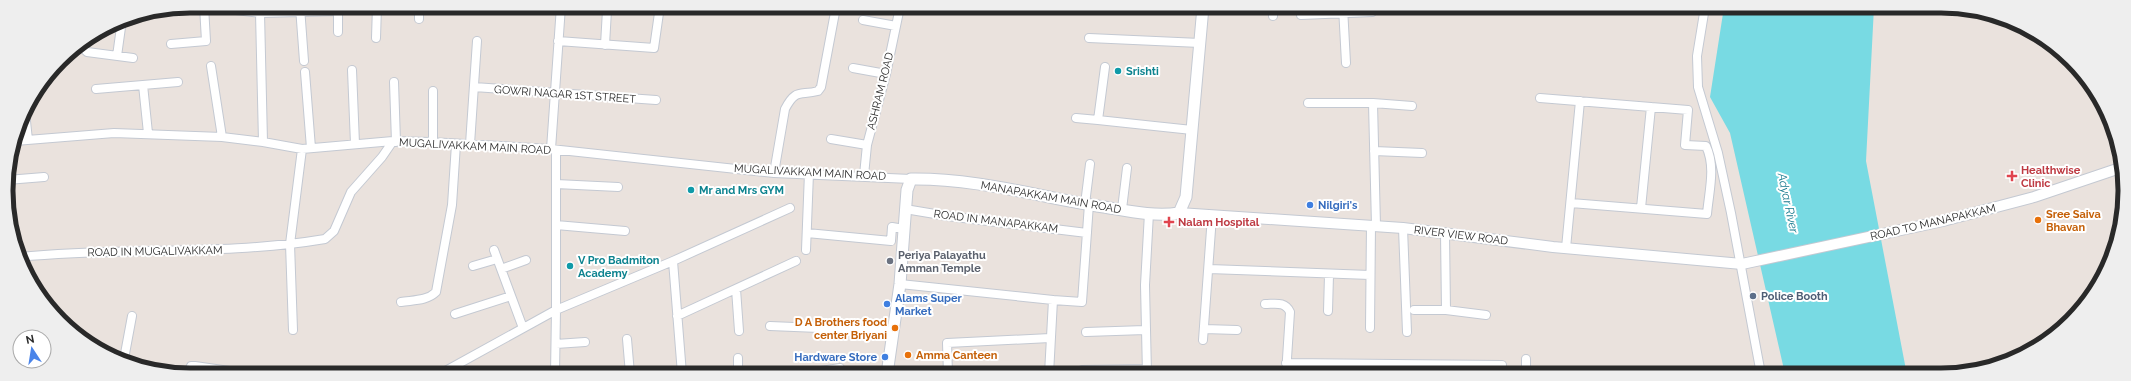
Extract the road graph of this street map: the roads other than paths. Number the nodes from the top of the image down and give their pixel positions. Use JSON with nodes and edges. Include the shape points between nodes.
{"nodes":[{"id":1,"x":204,"y":13,"type":"edge"},
{"id":2,"x":256,"y":13,"type":"edge"},
{"id":3,"x":300,"y":13,"type":"edge"},
{"id":4,"x":338,"y":13,"type":"edge"},
{"id":5,"x":377,"y":13,"type":"edge"},
{"id":6,"x":419,"y":13,"type":"edge"},
{"id":7,"x":560,"y":13,"type":"edge"},
{"id":8,"x":607,"y":13,"type":"edge"},
{"id":9,"x":659,"y":13,"type":"edge"},
{"id":10,"x":835,"y":13,"type":"edge"},
{"id":11,"x":899,"y":13,"type":"edge"},
{"id":12,"x":1203,"y":13,"type":"edge"},
{"id":13,"x":1318,"y":13,"type":"edge"},
{"id":14,"x":1343,"y":13,"type":"edge"},
{"id":15,"x":1704,"y":13,"type":"edge"},
{"id":16,"x":1301,"y":15,"type":"dead end"},
{"id":17,"x":419,"y":19,"type":"dead end"},
{"id":18,"x":863,"y":20,"type":"dead end"},
{"id":19,"x":896,"y":26,"type":"junction"},
{"id":20,"x":121,"y":28,"type":"edge"},
{"id":21,"x":338,"y":32,"type":"dead end"},
{"id":22,"x":376,"y":38,"type":"dead end"},
{"id":23,"x":1089,"y":38,"type":"dead end"},
{"id":24,"x":477,"y":41,"type":"dead end"},
{"id":25,"x":558,"y":41,"type":"junction"},
{"id":26,"x":1200,"y":43,"type":"junction"},
{"id":27,"x":171,"y":44,"type":"dead end"},
{"id":28,"x":605,"y":45,"type":"junction"},
{"id":29,"x":84,"y":49,"type":"edge"},
{"id":30,"x":117,"y":56,"type":"junction"},
{"id":31,"x":133,"y":58,"type":"dead end"},
{"id":32,"x":304,"y":61,"type":"dead end"},
{"id":33,"x":1346,"y":63,"type":"dead end"},
{"id":34,"x":211,"y":66,"type":"dead end"},
{"id":35,"x":1104,"y":67,"type":"dead end"},
{"id":36,"x":853,"y":68,"type":"dead end"},
{"id":37,"x":352,"y":70,"type":"dead end"},
{"id":38,"x":305,"y":72,"type":"dead end"},
{"id":39,"x":886,"y":74,"type":"junction"},
{"id":40,"x":178,"y":82,"type":"dead end"},
{"id":41,"x":394,"y":82,"type":"dead end"},
{"id":42,"x":143,"y":85,"type":"junction"},
{"id":43,"x":474,"y":87,"type":"junction"},
{"id":44,"x":96,"y":89,"type":"dead end"},
{"id":45,"x":433,"y":91,"type":"dead end"},
{"id":46,"x":554,"y":93,"type":"junction"},
{"id":47,"x":1540,"y":98,"type":"dead end"},
{"id":48,"x":656,"y":100,"type":"dead end"},
{"id":49,"x":1580,"y":101,"type":"junction"},
{"id":50,"x":1308,"y":103,"type":"dead end"},
{"id":51,"x":1373,"y":103,"type":"junction"},
{"id":52,"x":1412,"y":106,"type":"dead end"},
{"id":53,"x":1651,"y":107,"type":"junction"},
{"id":54,"x":1076,"y":118,"type":"dead end"},
{"id":55,"x":1098,"y":120,"type":"junction"},
{"id":56,"x":26,"y":124,"type":"edge"},
{"id":57,"x":1192,"y":130,"type":"junction"},
{"id":58,"x":148,"y":133,"type":"junction"},
{"id":59,"x":222,"y":137,"type":"junction"},
{"id":60,"x":831,"y":139,"type":"dead end"},
{"id":61,"x":28,"y":140,"type":"junction"},
{"id":62,"x":20,"y":141,"type":"edge"},
{"id":63,"x":263,"y":142,"type":"junction"},
{"id":64,"x":394,"y":142,"type":"junction"},
{"id":65,"x":433,"y":142,"type":"junction"},
{"id":66,"x":355,"y":144,"type":"junction"},
{"id":67,"x":456,"y":144,"type":"junction"},
{"id":68,"x":470,"y":144,"type":"junction"},
{"id":69,"x":867,"y":145,"type":"junction"},
{"id":70,"x":311,"y":148,"type":"junction"},
{"id":71,"x":302,"y":149,"type":"junction"},
{"id":72,"x":554,"y":149,"type":"junction"},
{"id":73,"x":1374,"y":151,"type":"junction"},
{"id":74,"x":1422,"y":153,"type":"dead end"},
{"id":75,"x":1090,"y":164,"type":"dead end"},
{"id":76,"x":1127,"y":168,"type":"dead end"},
{"id":77,"x":2116,"y":169,"type":"edge"},
{"id":78,"x":774,"y":173,"type":"junction"},
{"id":79,"x":809,"y":173,"type":"junction"},
{"id":80,"x":864,"y":175,"type":"junction"},
{"id":81,"x":44,"y":177,"type":"dead end"},
{"id":82,"x":911,"y":179,"type":"junction"},
{"id":83,"x":13,"y":180,"type":"edge"},
{"id":84,"x":556,"y":184,"type":"junction"},
{"id":85,"x":618,"y":187,"type":"dead end"},
{"id":86,"x":1571,"y":203,"type":"junction"},
{"id":87,"x":1087,"y":204,"type":"junction"},
{"id":88,"x":790,"y":208,"type":"dead end"},
{"id":89,"x":1641,"y":208,"type":"junction"},
{"id":90,"x":905,"y":209,"type":"junction"},
{"id":91,"x":1122,"y":210,"type":"junction"},
{"id":92,"x":1149,"y":213,"type":"junction"},
{"id":93,"x":1179,"y":213,"type":"junction"},
{"id":94,"x":1212,"y":216,"type":"junction"},
{"id":95,"x":556,"y":226,"type":"junction"},
{"id":96,"x":1373,"y":226,"type":"junction"},
{"id":97,"x":1403,"y":228,"type":"junction"},
{"id":98,"x":904,"y":229,"type":"junction"},
{"id":99,"x":625,"y":231,"type":"dead end"},
{"id":100,"x":1086,"y":232,"type":"junction"},
{"id":101,"x":807,"y":233,"type":"junction"},
{"id":102,"x":1445,"y":233,"type":"junction"},
{"id":103,"x":290,"y":244,"type":"junction"},
{"id":104,"x":1566,"y":248,"type":"junction"},
{"id":105,"x":494,"y":250,"type":"dead end"},
{"id":106,"x":806,"y":250,"type":"dead end"},
{"id":107,"x":26,"y":256,"type":"edge"},
{"id":108,"x":497,"y":259,"type":"junction"},
{"id":109,"x":526,"y":260,"type":"dead end"},
{"id":110,"x":673,"y":261,"type":"junction"},
{"id":111,"x":796,"y":261,"type":"dead end"},
{"id":112,"x":1742,"y":264,"type":"junction"},
{"id":113,"x":474,"y":266,"type":"dead end"},
{"id":114,"x":501,"y":268,"type":"junction"},
{"id":115,"x":1209,"y":269,"type":"junction"},
{"id":116,"x":1329,"y":275,"type":"junction"},
{"id":117,"x":1370,"y":275,"type":"junction"},
{"id":118,"x":900,"y":284,"type":"junction"},
{"id":119,"x":736,"y":289,"type":"junction"},
{"id":120,"x":511,"y":296,"type":"junction"},
{"id":121,"x":1053,"y":300,"type":"junction"},
{"id":122,"x":401,"y":302,"type":"dead end"},
{"id":123,"x":1265,"y":304,"type":"dead end"},
{"id":124,"x":556,"y":310,"type":"junction"},
{"id":125,"x":1414,"y":310,"type":"dead end"},
{"id":126,"x":1446,"y":310,"type":"junction"},
{"id":127,"x":1328,"y":311,"type":"dead end"},
{"id":128,"x":455,"y":314,"type":"dead end"},
{"id":129,"x":1486,"y":315,"type":"dead end"},
{"id":130,"x":132,"y":316,"type":"dead end"},
{"id":131,"x":677,"y":316,"type":"junction"},
{"id":132,"x":770,"y":326,"type":"dead end"},
{"id":133,"x":523,"y":328,"type":"junction"},
{"id":134,"x":1204,"y":328,"type":"junction"},
{"id":135,"x":1370,"y":328,"type":"dead end"},
{"id":136,"x":293,"y":330,"type":"dead end"},
{"id":137,"x":1145,"y":330,"type":"junction"},
{"id":138,"x":1237,"y":330,"type":"dead end"},
{"id":139,"x":739,"y":331,"type":"dead end"},
{"id":140,"x":892,"y":331,"type":"junction"},
{"id":141,"x":1086,"y":332,"type":"dead end"},
{"id":142,"x":1407,"y":332,"type":"dead end"},
{"id":143,"x":1050,"y":338,"type":"junction"},
{"id":144,"x":627,"y":339,"type":"dead end"},
{"id":145,"x":1202,"y":340,"type":"dead end"},
{"id":146,"x":586,"y":342,"type":"dead end"},
{"id":147,"x":556,"y":344,"type":"junction"},
{"id":148,"x":125,"y":355,"type":"edge"},
{"id":149,"x":738,"y":358,"type":"dead end"},
{"id":150,"x":1526,"y":359,"type":"dead end"},
{"id":151,"x":1286,"y":363,"type":"junction"},
{"id":152,"x":1502,"y":365,"type":"dead end"},
{"id":153,"x":190,"y":368,"type":"edge"},
{"id":154,"x":209,"y":368,"type":"edge"},
{"id":155,"x":451,"y":368,"type":"edge"},
{"id":156,"x":555,"y":368,"type":"edge"},
{"id":157,"x":629,"y":368,"type":"edge"},
{"id":158,"x":681,"y":368,"type":"edge"},
{"id":159,"x":738,"y":368,"type":"edge"},
{"id":160,"x":888,"y":368,"type":"edge"},
{"id":161,"x":948,"y":368,"type":"edge"},
{"id":162,"x":1049,"y":368,"type":"edge"},
{"id":163,"x":1146,"y":368,"type":"edge"},
{"id":164,"x":1286,"y":368,"type":"edge"},
{"id":165,"x":1526,"y":368,"type":"edge"},
{"id":166,"x":1760,"y":368,"type":"edge"}],
"edges":[{"from":1,"to":27,"type":"street","via":[[206,41]]},
{"from":2,"to":63,"type":"street"},
{"from":3,"to":32,"type":"street"},
{"from":4,"to":21,"type":"street"},
{"from":5,"to":22,"type":"street"},
{"from":6,"to":17,"type":"street"},
{"from":7,"to":25,"type":"street"},
{"from":8,"to":28,"type":"street"},
{"from":9,"to":28,"type":"street","via":[[654,48]]},
{"from":10,"to":78,"type":"street","via":[[821,87],[790,99],[785,109]]},
{"from":11,"to":19,"type":"street","name":"ASHRAM ROAD"},
{"from":12,"to":26,"type":"main road"},
{"from":13,"to":16,"type":"street"},
{"from":14,"to":33,"type":"street"},
{"from":15,"to":112,"type":"street","via":[[1696,56],[1698,87],[1718,153]]},
{"from":18,"to":19,"type":"street"},
{"from":19,"to":39,"type":"street","name":"ASHRAM ROAD"},
{"from":20,"to":30,"type":"street"},
{"from":23,"to":26,"type":"street"},
{"from":24,"to":43,"type":"street"},
{"from":25,"to":28,"type":"street"},
{"from":25,"to":46,"type":"street"},
{"from":26,"to":57,"type":"main road"},
{"from":29,"to":30,"type":"street","via":[[86,52]]},
{"from":30,"to":31,"type":"street"},
{"from":34,"to":59,"type":"street"},
{"from":35,"to":55,"type":"street"},
{"from":36,"to":39,"type":"street"},
{"from":37,"to":66,"type":"street"},
{"from":38,"to":70,"type":"street"},
{"from":39,"to":69,"type":"street","name":"ASHRAM ROAD"},
{"from":40,"to":42,"type":"street"},
{"from":41,"to":64,"type":"street"},
{"from":42,"to":44,"type":"street"},
{"from":42,"to":58,"type":"street"},
{"from":43,"to":46,"type":"street","name":"GOWRI NAGAR 1ST STREET"},
{"from":43,"to":68,"type":"street"},
{"from":45,"to":65,"type":"street"},
{"from":46,"to":48,"type":"street","name":"GOWRI NAGAR 1ST STREET"},
{"from":46,"to":72,"type":"street"},
{"from":47,"to":49,"type":"street"},
{"from":49,"to":53,"type":"street"},
{"from":49,"to":86,"type":"street"},
{"from":50,"to":51,"type":"street"},
{"from":51,"to":52,"type":"street"},
{"from":51,"to":73,"type":"street"},
{"from":53,"to":89,"type":"street"},
{"from":53,"to":89,"type":"street","via":[[1688,110],[1685,145],[1706,146],[1712,164],[1707,214]]},
{"from":54,"to":55,"type":"street"},
{"from":55,"to":57,"type":"street"},
{"from":56,"to":61,"type":"street"},
{"from":57,"to":93,"type":"main road","via":[[1186,197]]},
{"from":58,"to":59,"type":"street","name":"MUGALIVAKKAM MAIN ROAD"},
{"from":58,"to":61,"type":"street","name":"MUGALIVAKKAM MAIN ROAD"},
{"from":59,"to":63,"type":"street","name":"MUGALIVAKKAM MAIN ROAD"},
{"from":60,"to":69,"type":"street"},
{"from":61,"to":62,"type":"street","name":"MUGALIVAKKAM MAIN ROAD"},
{"from":63,"to":71,"type":"street","name":"MUGALIVAKKAM MAIN ROAD"},
{"from":64,"to":65,"type":"street","name":"MUGALIVAKKAM MAIN ROAD"},
{"from":64,"to":66,"type":"street","name":"MUGALIVAKKAM MAIN ROAD"},
{"from":64,"to":103,"type":"street","name":"ROAD IN MUGALIVAKKAM","via":[[351,192],[331,235],[325,239]]},
{"from":65,"to":67,"type":"street","name":"MUGALIVAKKAM MAIN ROAD"},
{"from":66,"to":70,"type":"street","name":"MUGALIVAKKAM MAIN ROAD"},
{"from":67,"to":68,"type":"street","name":"MUGALIVAKKAM MAIN ROAD"},
{"from":67,"to":122,"type":"street","via":[[452,205],[436,292],[428,298]]},
{"from":68,"to":72,"type":"street","name":"MUGALIVAKKAM MAIN ROAD"},
{"from":69,"to":80,"type":"street","name":"ASHRAM ROAD"},
{"from":70,"to":71,"type":"street","name":"MUGALIVAKKAM MAIN ROAD"},
{"from":71,"to":103,"type":"street"},
{"from":72,"to":78,"type":"street","name":"MUGALIVAKKAM MAIN ROAD"},
{"from":72,"to":84,"type":"street"},
{"from":73,"to":74,"type":"street"},
{"from":73,"to":96,"type":"street"},
{"from":75,"to":87,"type":"street"},
{"from":76,"to":91,"type":"street"},
{"from":77,"to":112,"type":"street","name":"ROAD TO MANAPAKKAM","via":[[2034,197],[1943,221]]},
{"from":78,"to":79,"type":"street","name":"MUGALIVAKKAM MAIN ROAD"},
{"from":79,"to":80,"type":"street","name":"MUGALIVAKKAM MAIN ROAD"},
{"from":79,"to":101,"type":"street"},
{"from":80,"to":82,"type":"street","name":"MUGALIVAKKAM MAIN ROAD"},
{"from":81,"to":83,"type":"street"},
{"from":82,"to":87,"type":"main road","name":"MANAPAKKAM MAIN ROAD","via":[[1006,188]]},
{"from":82,"to":90,"type":"main road"},
{"from":84,"to":85,"type":"street"},
{"from":84,"to":95,"type":"street"},
{"from":86,"to":89,"type":"street"},
{"from":86,"to":104,"type":"street"},
{"from":87,"to":91,"type":"main road","name":"MANAPAKKAM MAIN ROAD"},
{"from":87,"to":100,"type":"street"},
{"from":88,"to":110,"type":"street"},
{"from":90,"to":98,"type":"main road"},
{"from":90,"to":100,"type":"street","name":"ROAD IN MANAPAKKAM"},
{"from":91,"to":92,"type":"main road","name":"MANAPAKKAM MAIN ROAD"},
{"from":92,"to":93,"type":"main road","name":"MANAPAKKAM MAIN ROAD"},
{"from":92,"to":137,"type":"street"},
{"from":93,"to":94,"type":"street","name":"RIVER VIEW ROAD"},
{"from":94,"to":96,"type":"street","name":"RIVER VIEW ROAD"},
{"from":94,"to":115,"type":"street"},
{"from":95,"to":99,"type":"street"},
{"from":95,"to":124,"type":"street"},
{"from":96,"to":97,"type":"street","name":"RIVER VIEW ROAD"},
{"from":96,"to":117,"type":"street"},
{"from":97,"to":102,"type":"street","name":"RIVER VIEW ROAD"},
{"from":97,"to":142,"type":"street"},
{"from":98,"to":101,"type":"street","via":[[892,227],[891,241]]},
{"from":98,"to":118,"type":"main road"},
{"from":100,"to":121,"type":"street","via":[[1082,302]]},
{"from":101,"to":106,"type":"street"},
{"from":102,"to":104,"type":"street","name":"RIVER VIEW ROAD"},
{"from":102,"to":126,"type":"street"},
{"from":103,"to":107,"type":"street","name":"ROAD IN MUGALIVAKKAM","via":[[233,249],[64,253]]},
{"from":103,"to":136,"type":"street"},
{"from":104,"to":112,"type":"street","name":"RIVER VIEW ROAD"},
{"from":105,"to":108,"type":"street"},
{"from":108,"to":113,"type":"street"},
{"from":108,"to":114,"type":"street"},
{"from":109,"to":114,"type":"street"},
{"from":110,"to":124,"type":"street"},
{"from":110,"to":131,"type":"street"},
{"from":111,"to":119,"type":"street"},
{"from":112,"to":166,"type":"street"},
{"from":114,"to":120,"type":"street"},
{"from":115,"to":116,"type":"street"},
{"from":115,"to":134,"type":"street"},
{"from":116,"to":117,"type":"street"},
{"from":116,"to":127,"type":"street"},
{"from":117,"to":135,"type":"street"},
{"from":118,"to":121,"type":"street"},
{"from":118,"to":140,"type":"main road"},
{"from":119,"to":131,"type":"street"},
{"from":119,"to":139,"type":"street"},
{"from":120,"to":128,"type":"street"},
{"from":120,"to":133,"type":"street"},
{"from":121,"to":143,"type":"street"},
{"from":123,"to":151,"type":"street","via":[[1283,304],[1290,312]]},
{"from":124,"to":133,"type":"street"},
{"from":124,"to":147,"type":"street"},
{"from":125,"to":126,"type":"street"},
{"from":126,"to":129,"type":"street"},
{"from":130,"to":148,"type":"street"},
{"from":131,"to":158,"type":"street"},
{"from":132,"to":140,"type":"street"},
{"from":133,"to":155,"type":"street"},
{"from":134,"to":138,"type":"street"},
{"from":134,"to":145,"type":"street"},
{"from":137,"to":141,"type":"street"},
{"from":137,"to":163,"type":"street"},
{"from":140,"to":160,"type":"main road"},
{"from":143,"to":161,"type":"street","via":[[947,343]]},
{"from":143,"to":162,"type":"street"},
{"from":144,"to":157,"type":"street"},
{"from":146,"to":147,"type":"street"},
{"from":147,"to":156,"type":"street"},
{"from":149,"to":159,"type":"street"},
{"from":150,"to":165,"type":"street"},
{"from":151,"to":152,"type":"street"},
{"from":151,"to":164,"type":"street"},
{"from":153,"to":154,"type":"street"}]}
